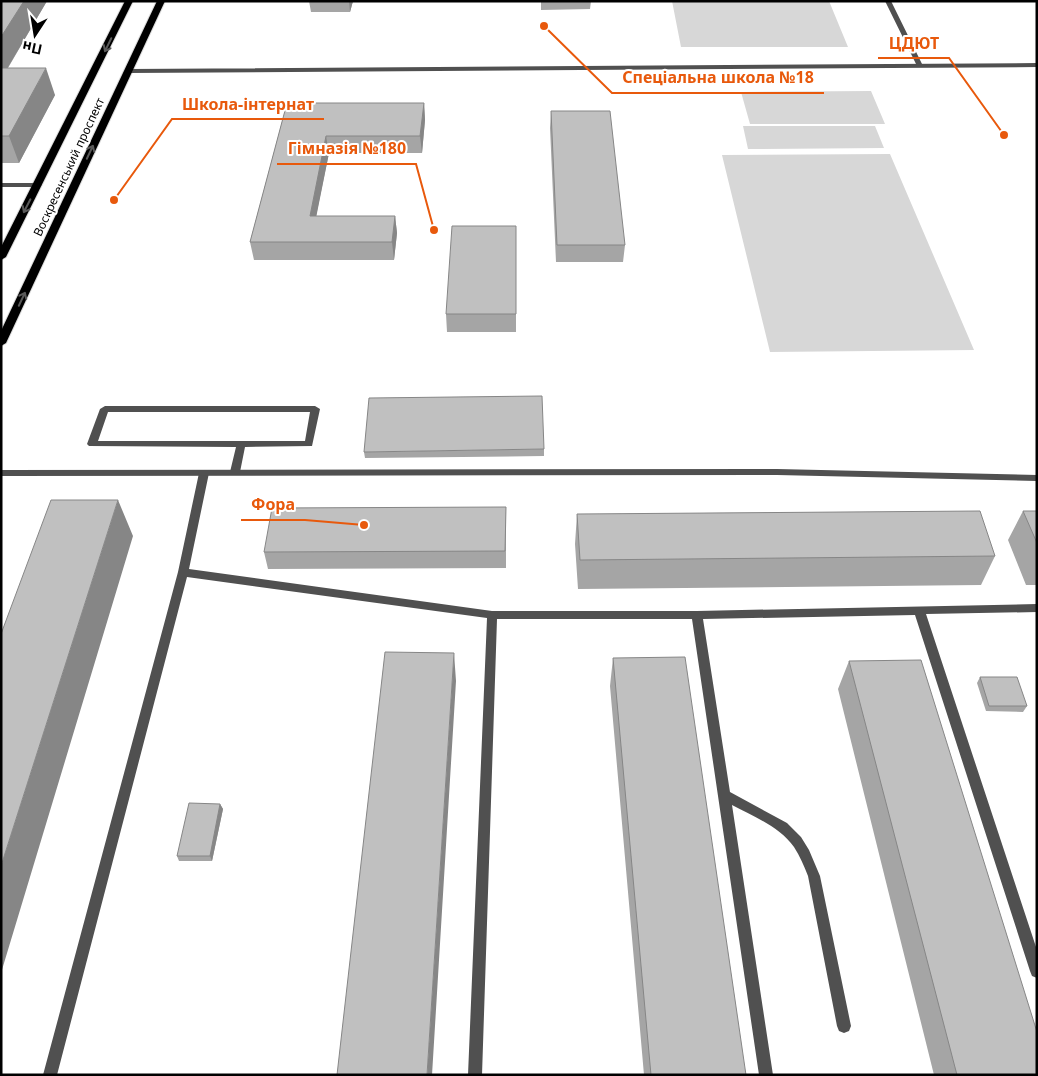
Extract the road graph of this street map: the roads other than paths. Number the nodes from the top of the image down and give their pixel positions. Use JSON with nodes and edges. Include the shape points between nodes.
{"nodes":[{"id":1,"x":129,"y":1,"type":"edge"},
{"id":2,"x":161,"y":1,"type":"edge"},
{"id":3,"x":888,"y":1,"type":"edge"},
{"id":4,"x":1037,"y":65,"type":"edge"},
{"id":5,"x":920,"y":66,"type":"junction"},
{"id":6,"x":128,"y":71,"type":"junction"},
{"id":7,"x":1,"y":185,"type":"edge"},
{"id":8,"x":38,"y":185,"type":"junction"},
{"id":9,"x":1,"y":257,"type":"edge"},
{"id":10,"x":1,"y":343,"type":"edge"},
{"id":11,"x":241,"y":444,"type":"junction"},
{"id":12,"x":235,"y":472,"type":"junction"},
{"id":13,"x":1,"y":473,"type":"edge"},
{"id":14,"x":204,"y":473,"type":"junction"},
{"id":15,"x":1037,"y":478,"type":"edge"},
{"id":16,"x":183,"y":572,"type":"junction"},
{"id":17,"x":1037,"y":608,"type":"edge"},
{"id":18,"x":919,"y":610,"type":"junction"},
{"id":19,"x":697,"y":614,"type":"junction"},
{"id":20,"x":492,"y":615,"type":"junction"},
{"id":21,"x":724,"y":796,"type":"junction"},
{"id":22,"x":1037,"y":971,"type":"edge"},
{"id":23,"x":844,"y":1026,"type":"dead end"},
{"id":24,"x":50,"y":1075,"type":"edge"},
{"id":25,"x":475,"y":1075,"type":"edge"},
{"id":26,"x":766,"y":1075,"type":"edge"}],
"edges":[{"from":1,"to":8,"type":"main road","name":"Воскресенський проспект","one_way":true},
{"from":2,"to":6,"type":"main road","name":"Воскресенський проспект"},
{"from":3,"to":5,"type":"street"},
{"from":4,"to":5,"type":"street"},
{"from":5,"to":6,"type":"street"},
{"from":10,"to":6,"type":"main road","name":"Воскресенський проспект","one_way":true},
{"from":7,"to":8,"type":"street"},
{"from":8,"to":9,"type":"main road","name":"Воскресенський проспект","one_way":true},
{"from":11,"to":11,"type":"street","via":[[172,444],[92,444],[104,409],[315,409],[309,444]]},
{"from":11,"to":12,"type":"street"},
{"from":12,"to":14,"type":"street"},
{"from":12,"to":15,"type":"street","via":[[777,472]]},
{"from":13,"to":14,"type":"street"},
{"from":14,"to":16,"type":"street"},
{"from":16,"to":20,"type":"street"},
{"from":16,"to":24,"type":"street"},
{"from":17,"to":18,"type":"street"},
{"from":18,"to":19,"type":"street"},
{"from":18,"to":22,"type":"street"},
{"from":19,"to":20,"type":"street"},
{"from":19,"to":21,"type":"street"},
{"from":20,"to":25,"type":"street"},
{"from":21,"to":23,"type":"street","via":[[777,824],[796,840],[807,857],[814,876]]},
{"from":21,"to":26,"type":"street"}]}
